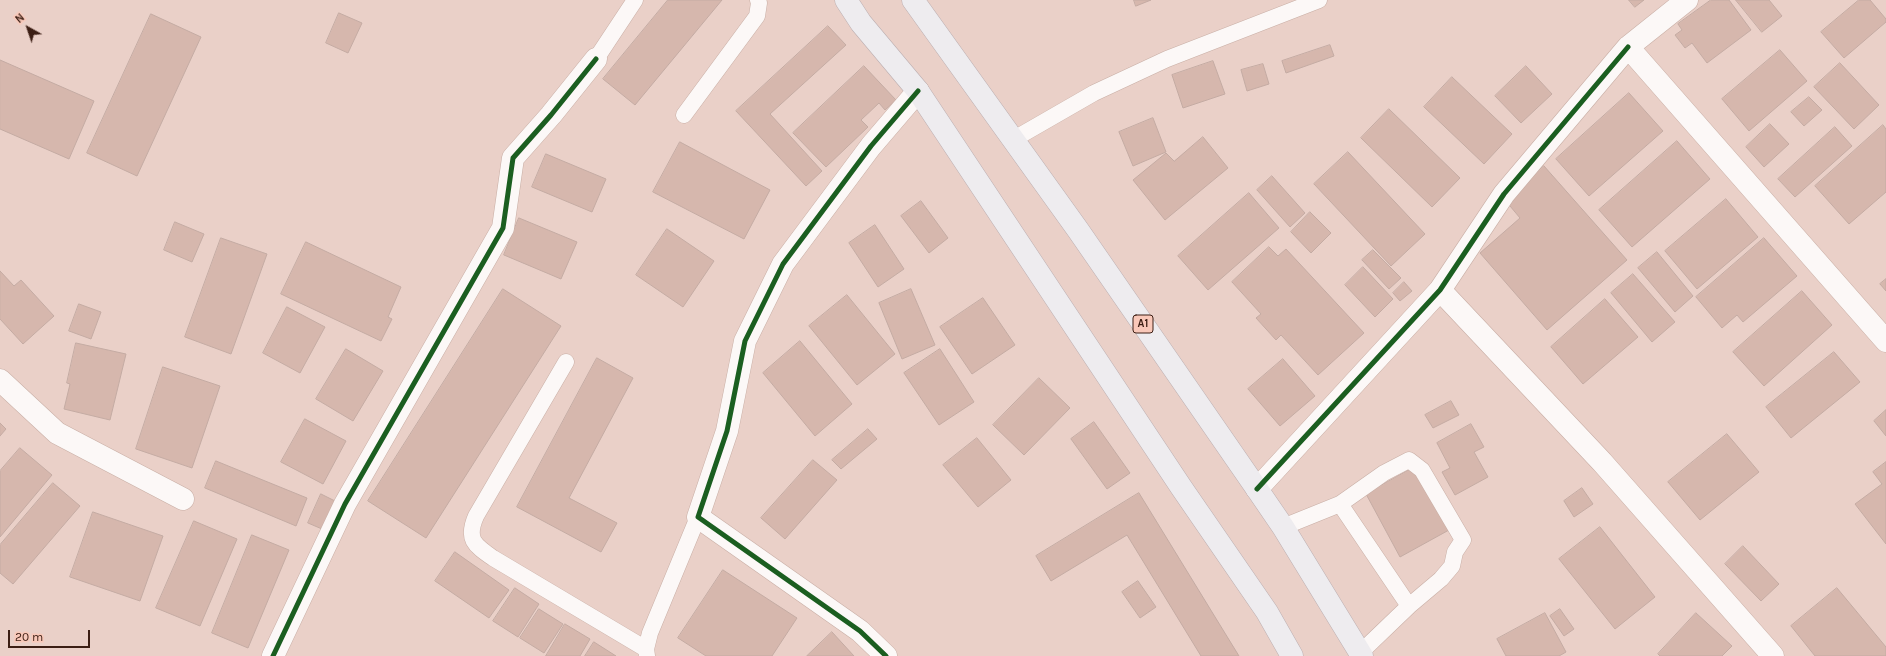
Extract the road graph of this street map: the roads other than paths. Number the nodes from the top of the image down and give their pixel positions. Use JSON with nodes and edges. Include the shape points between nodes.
{"nodes":[{"id":1,"x":635,"y":0,"type":"edge"},
{"id":2,"x":758,"y":0,"type":"edge"},
{"id":3,"x":846,"y":0,"type":"edge"},
{"id":4,"x":913,"y":0,"type":"edge"},
{"id":5,"x":1319,"y":0,"type":"edge"},
{"id":6,"x":1687,"y":0,"type":"edge"},
{"id":7,"x":1628,"y":47,"type":"junction"},
{"id":8,"x":596,"y":59,"type":"joint"},
{"id":9,"x":918,"y":91,"type":"junction"},
{"id":10,"x":684,"y":116,"type":"dead end"},
{"id":11,"x":1014,"y":138,"type":"junction"},
{"id":12,"x":1440,"y":290,"type":"junction"},
{"id":13,"x":1886,"y":341,"type":"edge"},
{"id":14,"x":566,"y":362,"type":"dead end"},
{"id":15,"x":0,"y":380,"type":"edge"},
{"id":16,"x":1257,"y":489,"type":"junction"},
{"id":17,"x":183,"y":499,"type":"dead end"},
{"id":18,"x":1340,"y":504,"type":"junction"},
{"id":19,"x":698,"y":516,"type":"junction"},
{"id":20,"x":1283,"y":527,"type":"junction"},
{"id":21,"x":1409,"y":606,"type":"junction"},
{"id":22,"x":646,"y":652,"type":"edge"},
{"id":23,"x":1361,"y":655,"type":"edge"},
{"id":24,"x":273,"y":656,"type":"edge"},
{"id":25,"x":886,"y":656,"type":"edge"},
{"id":26,"x":1292,"y":656,"type":"edge"},
{"id":27,"x":1773,"y":656,"type":"edge"}],
"edges":[{"from":1,"to":8,"type":"lane"},
{"from":2,"to":10,"type":"lane","via":[[757,16]]},
{"from":3,"to":9,"type":"highway","via":[[861,23]]},
{"from":4,"to":11,"type":"highway","number":"A1"},
{"from":5,"to":11,"type":"lane","via":[[1154,65],[1094,93]]},
{"from":6,"to":7,"type":"street"},
{"from":7,"to":12,"type":"street","via":[[1504,194]]},
{"from":7,"to":13,"type":"street"},
{"from":8,"to":24,"type":"street","via":[[513,158],[503,228],[345,504]]},
{"from":9,"to":19,"type":"street","via":[[871,146],[783,264],[745,341],[727,431]]},
{"from":9,"to":26,"type":"highway","via":[[1267,612]]},
{"from":11,"to":16,"type":"highway","number":"A1"},
{"from":12,"to":16,"type":"street"},
{"from":12,"to":27,"type":"street","via":[[1602,462]]},
{"from":14,"to":22,"type":"lane","via":[[476,516],[471,536],[477,547],[493,558]]},
{"from":15,"to":17,"type":"street","via":[[57,433]]},
{"from":16,"to":20,"type":"highway","number":"A1"},
{"from":18,"to":20,"type":"lane"},
{"from":18,"to":21,"type":"lane"},
{"from":18,"to":21,"type":"lane","via":[[1384,473],[1409,460],[1422,470],[1463,540],[1455,552],[1452,566],[1441,579]]},
{"from":19,"to":22,"type":"lane","via":[[650,633]]},
{"from":19,"to":25,"type":"street","via":[[860,631]]},
{"from":20,"to":23,"type":"highway","number":"A1"},
{"from":21,"to":23,"type":"lane"}]}
